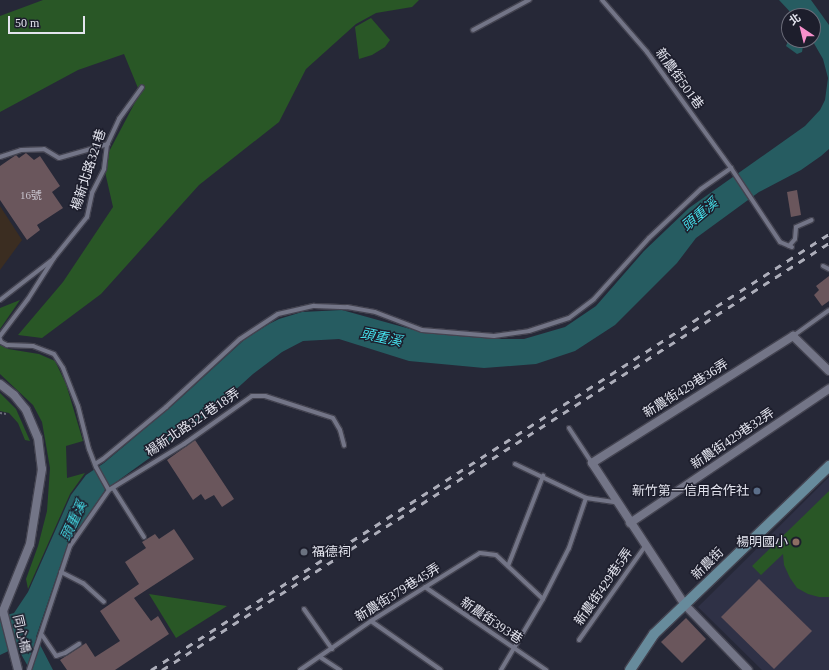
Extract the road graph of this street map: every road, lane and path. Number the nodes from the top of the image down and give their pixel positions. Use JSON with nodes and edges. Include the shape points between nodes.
{"nodes":[{"id":1,"x":529,"y":0,"type":"edge"},
{"id":2,"x":602,"y":0,"type":"edge"},
{"id":3,"x":473,"y":30,"type":"dead end"},
{"id":4,"x":142,"y":87,"type":"dead end"},
{"id":5,"x":108,"y":144,"type":"junction"},
{"id":6,"x":0,"y":157,"type":"edge"},
{"id":7,"x":731,"y":168,"type":"junction"},
{"id":8,"x":812,"y":220,"type":"dead end"},
{"id":9,"x":54,"y":258,"type":"junction"},
{"id":10,"x":823,"y":266,"type":"dead end"},
{"id":11,"x":829,"y":269,"type":"edge"},
{"id":12,"x":0,"y":300,"type":"edge"},
{"id":13,"x":829,"y":310,"type":"edge"},
{"id":14,"x":793,"y":336,"type":"junction"},
{"id":15,"x":0,"y":337,"type":"edge"},
{"id":16,"x":829,"y":370,"type":"edge"},
{"id":17,"x":0,"y":384,"type":"edge"},
{"id":18,"x":829,"y":389,"type":"edge"},
{"id":19,"x":0,"y":412,"type":"edge"},
{"id":20,"x":6,"y":414,"type":"dead end"},
{"id":21,"x":568,"y":428,"type":"dead end"},
{"id":22,"x":344,"y":445,"type":"dead end"},
{"id":23,"x":592,"y":463,"type":"junction"},
{"id":24,"x":515,"y":464,"type":"dead end"},
{"id":25,"x":95,"y":466,"type":"junction"},
{"id":26,"x":829,"y":466,"type":"edge"},
{"id":27,"x":543,"y":476,"type":"junction"},
{"id":28,"x":110,"y":489,"type":"junction"},
{"id":29,"x":586,"y":498,"type":"junction"},
{"id":30,"x":616,"y":502,"type":"junction"},
{"id":31,"x":630,"y":523,"type":"junction"},
{"id":32,"x":144,"y":537,"type":"dead end"},
{"id":33,"x":646,"y":546,"type":"junction"},
{"id":34,"x":508,"y":566,"type":"junction"},
{"id":35,"x":61,"y":572,"type":"junction"},
{"id":36,"x":425,"y":588,"type":"junction"},
{"id":37,"x":543,"y":599,"type":"junction"},
{"id":38,"x":104,"y":602,"type":"dead end"},
{"id":39,"x":685,"y":605,"type":"junction"},
{"id":40,"x":2,"y":609,"type":"edge"},
{"id":41,"x":304,"y":609,"type":"dead end"},
{"id":42,"x":371,"y":621,"type":"junction"},
{"id":43,"x":41,"y":636,"type":"junction"},
{"id":44,"x":579,"y":640,"type":"dead end"},
{"id":45,"x":79,"y":644,"type":"dead end"},
{"id":46,"x":514,"y":648,"type":"junction"},
{"id":47,"x":332,"y":649,"type":"junction"},
{"id":48,"x":320,"y":658,"type":"junction"},
{"id":49,"x":18,"y":670,"type":"edge"},
{"id":50,"x":29,"y":670,"type":"edge"},
{"id":51,"x":300,"y":670,"type":"edge"},
{"id":52,"x":340,"y":670,"type":"edge"},
{"id":53,"x":441,"y":670,"type":"edge"},
{"id":54,"x":501,"y":670,"type":"edge"},
{"id":55,"x":546,"y":670,"type":"edge"},
{"id":56,"x":630,"y":670,"type":"edge"},
{"id":57,"x":748,"y":670,"type":"edge"}],
"edges":[{"from":1,"to":3,"type":"lane"},
{"from":2,"to":7,"type":"lane","name":"新農街501巷","via":[[647,52]]},
{"from":4,"to":5,"type":"lane","name":"楊新北路321巷","via":[[119,119]]},
{"from":5,"to":6,"type":"lane","via":[[59,158],[44,149],[21,150]]},
{"from":5,"to":9,"type":"lane","name":"楊新北路321巷","via":[[104,169],[92,193],[87,217]]},
{"from":7,"to":8,"type":"lane","name":"新農街501巷","via":[[780,242],[790,246],[796,239],[796,227]]},
{"from":7,"to":25,"type":"lane","via":[[701,189],[649,238],[594,299],[569,318],[529,331],[494,336],[422,330],[375,312],[346,307],[314,306],[278,314],[240,339],[166,407]]},
{"from":9,"to":12,"type":"lane"},
{"from":9,"to":15,"type":"lane","name":"楊新北路321巷"},
{"from":10,"to":11,"type":"lane"},
{"from":13,"to":14,"type":"lane"},
{"from":14,"to":16,"type":"street"},
{"from":14,"to":23,"type":"street","name":"新農街429巷36弄"},
{"from":15,"to":25,"type":"lane","name":"楊新北路321巷","via":[[1,342],[7,345],[33,346],[54,354],[64,368],[78,406]]},
{"from":17,"to":40,"type":"street","via":[[14,395],[26,410],[38,438],[42,469],[30,544]]},
{"from":18,"to":31,"type":"street","name":"新農街429巷32弄"},
{"from":19,"to":20,"type":"path"},
{"from":21,"to":23,"type":"lane"},
{"from":22,"to":28,"type":"lane","name":"楊新北路321巷18弄","via":[[333,418],[265,396],[252,396],[184,444]]},
{"from":23,"to":30,"type":"street"},
{"from":24,"to":27,"type":"lane"},
{"from":25,"to":28,"type":"lane","name":"楊新北路321巷"},
{"from":26,"to":39,"type":"street","name":"新農街"},
{"from":27,"to":29,"type":"lane"},
{"from":27,"to":34,"type":"lane"},
{"from":28,"to":32,"type":"lane","name":"楊新北路321巷"},
{"from":28,"to":35,"type":"lane","via":[[70,546]]},
{"from":29,"to":30,"type":"lane"},
{"from":29,"to":37,"type":"lane","via":[[569,548]]},
{"from":30,"to":31,"type":"street"},
{"from":31,"to":33,"type":"street"},
{"from":33,"to":39,"type":"street"},
{"from":33,"to":44,"type":"lane","name":"新農街429巷5弄"},
{"from":34,"to":36,"type":"lane","name":"新農街379巷45弄","via":[[496,555],[480,553]]},
{"from":34,"to":37,"type":"lane","name":"新農街379巷45弄"},
{"from":35,"to":38,"type":"lane","via":[[83,583]]},
{"from":35,"to":43,"type":"lane"},
{"from":36,"to":42,"type":"lane","name":"新農街379巷45弄"},
{"from":36,"to":46,"type":"lane","name":"新農街393巷"},
{"from":37,"to":46,"type":"lane"},
{"from":39,"to":56,"type":"street","name":"新農街","via":[[654,634]]},
{"from":39,"to":57,"type":"street"},
{"from":40,"to":49,"type":"street","name":"同心橋"},
{"from":41,"to":47,"type":"lane"},
{"from":42,"to":47,"type":"lane","name":"新農街379巷45弄"},
{"from":42,"to":53,"type":"lane"},
{"from":43,"to":45,"type":"lane","via":[[56,656]]},
{"from":43,"to":50,"type":"lane"},
{"from":46,"to":54,"type":"lane"},
{"from":46,"to":55,"type":"lane","name":"新農街393巷"},
{"from":47,"to":48,"type":"lane","name":"新農街379巷45弄"},
{"from":48,"to":51,"type":"lane","name":"新農街379巷45弄"},
{"from":48,"to":52,"type":"lane"}]}
